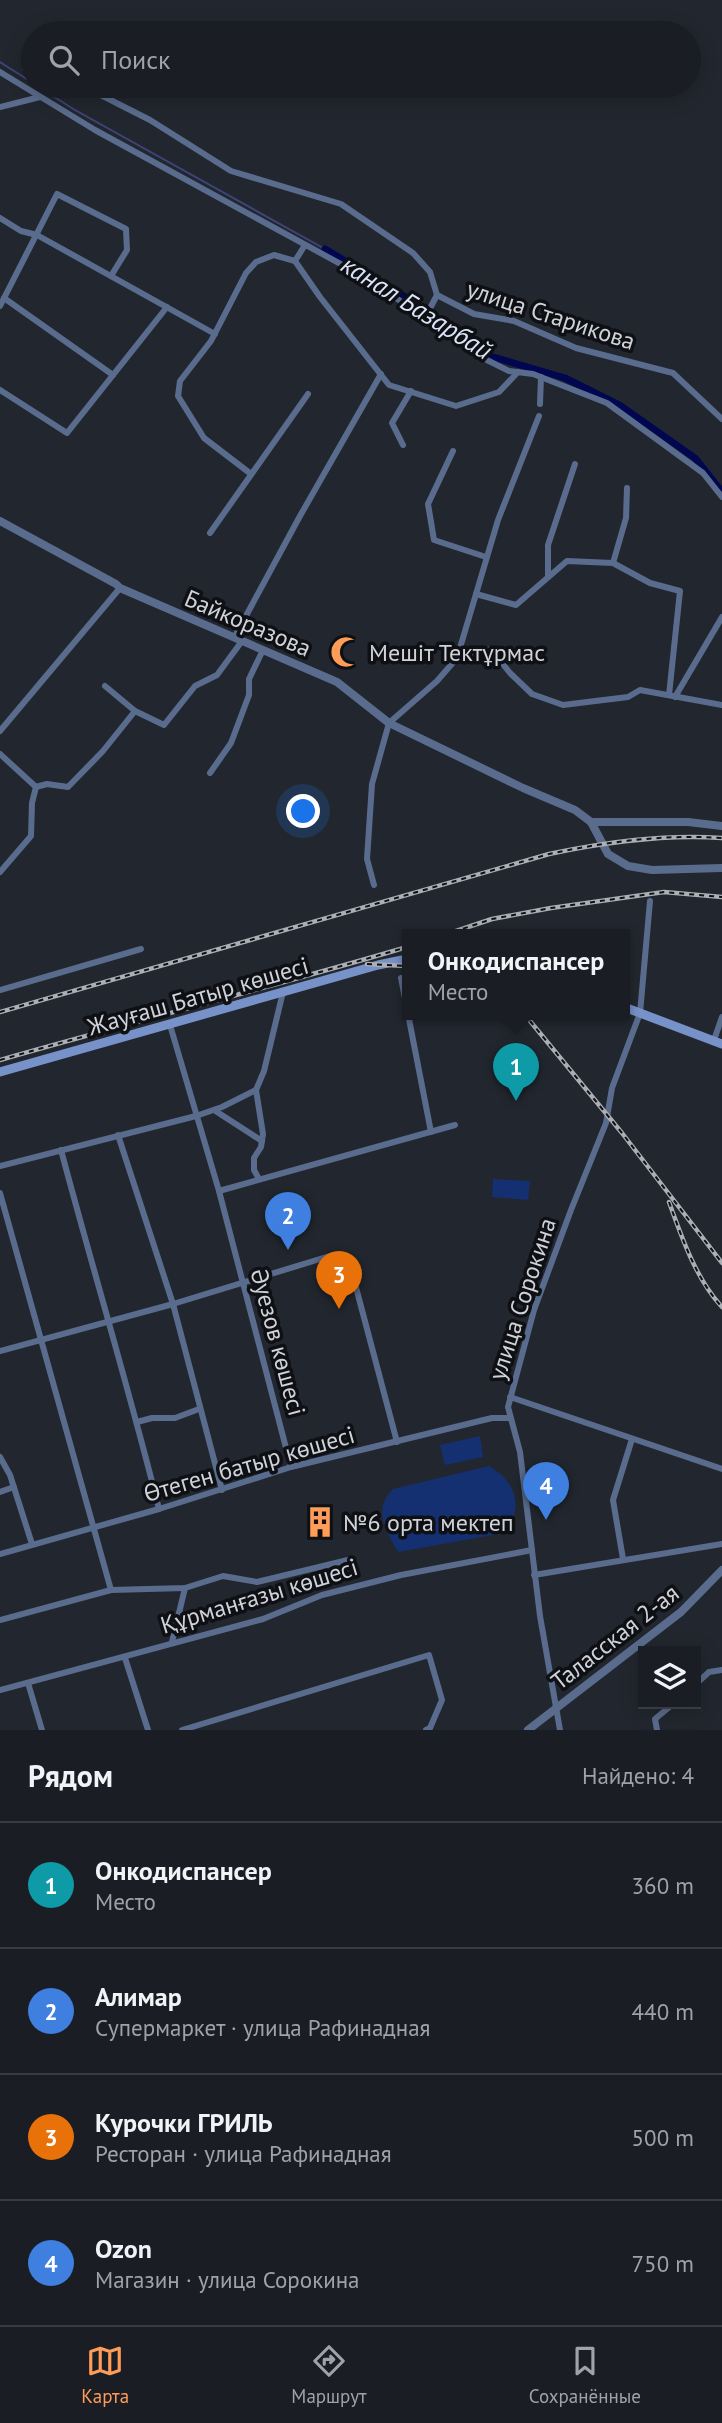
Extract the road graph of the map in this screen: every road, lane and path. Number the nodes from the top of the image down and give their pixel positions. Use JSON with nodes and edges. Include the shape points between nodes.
{"nodes":[{"id":1,"x":0,"y":72,"type":"edge"},
{"id":2,"x":21,"y":85,"type":"edge"},
{"id":3,"x":36,"y":98,"type":"edge"},
{"id":4,"x":42,"y":98,"type":"edge"},
{"id":5,"x":107,"y":98,"type":"edge"},
{"id":6,"x":0,"y":107,"type":"edge"},
{"id":7,"x":0,"y":218,"type":"edge"},
{"id":8,"x":37,"y":234,"type":"junction"},
{"id":9,"x":305,"y":244,"type":"junction"},
{"id":10,"x":295,"y":261,"type":"junction"},
{"id":11,"x":111,"y":276,"type":"junction"},
{"id":12,"x":436,"y":297,"type":"junction"},
{"id":13,"x":4,"y":298,"type":"junction"},
{"id":14,"x":0,"y":306,"type":"edge"},
{"id":15,"x":167,"y":307,"type":"junction"},
{"id":16,"x":425,"y":318,"type":"junction"},
{"id":17,"x":215,"y":334,"type":"junction"},
{"id":18,"x":518,"y":372,"type":"junction"},
{"id":19,"x":381,"y":374,"type":"junction"},
{"id":20,"x":113,"y":375,"type":"junction"},
{"id":21,"x":541,"y":377,"type":"junction"},
{"id":22,"x":0,"y":390,"type":"edge"},
{"id":23,"x":411,"y":391,"type":"junction"},
{"id":24,"x":308,"y":394,"type":"dead end"},
{"id":25,"x":540,"y":404,"type":"dead end"},
{"id":26,"x":539,"y":416,"type":"dead end"},
{"id":27,"x":722,"y":419,"type":"edge"},
{"id":28,"x":403,"y":445,"type":"dead end"},
{"id":29,"x":453,"y":451,"type":"dead end"},
{"id":30,"x":575,"y":464,"type":"dead end"},
{"id":31,"x":251,"y":474,"type":"junction"},
{"id":32,"x":628,"y":488,"type":"dead end"},
{"id":33,"x":722,"y":497,"type":"edge"},
{"id":34,"x":0,"y":521,"type":"edge"},
{"id":35,"x":210,"y":533,"type":"dead end"},
{"id":36,"x":486,"y":557,"type":"junction"},
{"id":37,"x":613,"y":563,"type":"junction"},
{"id":38,"x":548,"y":578,"type":"junction"},
{"id":39,"x":120,"y":588,"type":"junction"},
{"id":40,"x":475,"y":594,"type":"junction"},
{"id":41,"x":722,"y":617,"type":"edge"},
{"id":42,"x":238,"y":640,"type":"junction"},
{"id":43,"x":263,"y":650,"type":"junction"},
{"id":44,"x":457,"y":658,"type":"junction"},
{"id":45,"x":105,"y":686,"type":"dead end"},
{"id":46,"x":672,"y":696,"type":"junction"},
{"id":47,"x":722,"y":705,"type":"edge"},
{"id":48,"x":135,"y":711,"type":"junction"},
{"id":49,"x":390,"y":723,"type":"junction"},
{"id":50,"x":0,"y":732,"type":"edge"},
{"id":51,"x":0,"y":754,"type":"edge"},
{"id":52,"x":210,"y":773,"type":"dead end"},
{"id":53,"x":36,"y":787,"type":"junction"},
{"id":54,"x":591,"y":822,"type":"junction"},
{"id":55,"x":722,"y":825,"type":"edge"},
{"id":56,"x":722,"y":868,"type":"edge"},
{"id":57,"x":0,"y":872,"type":"edge"},
{"id":58,"x":374,"y":885,"type":"dead end"},
{"id":59,"x":650,"y":901,"type":"dead end"},
{"id":60,"x":142,"y":949,"type":"dead end"},
{"id":61,"x":402,"y":960,"type":"edge"},
{"id":62,"x":401,"y":978,"type":"dead end"},
{"id":63,"x":402,"y":983,"type":"edge"},
{"id":64,"x":0,"y":990,"type":"edge"},
{"id":65,"x":283,"y":992,"type":"junction"},
{"id":66,"x":630,"y":1009,"type":"edge"},
{"id":67,"x":640,"y":1013,"type":"junction"},
{"id":68,"x":722,"y":1017,"type":"edge"},
{"id":69,"x":409,"y":1020,"type":"edge"},
{"id":70,"x":170,"y":1025,"type":"junction"},
{"id":71,"x":718,"y":1042,"type":"edge"},
{"id":72,"x":0,"y":1072,"type":"edge"},
{"id":73,"x":256,"y":1090,"type":"junction"},
{"id":74,"x":214,"y":1110,"type":"junction"},
{"id":75,"x":196,"y":1116,"type":"junction"},
{"id":76,"x":455,"y":1125,"type":"dead end"},
{"id":77,"x":431,"y":1132,"type":"junction"},
{"id":78,"x":118,"y":1135,"type":"junction"},
{"id":79,"x":262,"y":1141,"type":"junction"},
{"id":80,"x":61,"y":1150,"type":"junction"},
{"id":81,"x":0,"y":1166,"type":"edge"},
{"id":82,"x":258,"y":1180,"type":"junction"},
{"id":83,"x":219,"y":1191,"type":"junction"},
{"id":84,"x":0,"y":1193,"type":"edge"},
{"id":85,"x":242,"y":1282,"type":"junction"},
{"id":86,"x":173,"y":1304,"type":"junction"},
{"id":87,"x":107,"y":1323,"type":"junction"},
{"id":88,"x":41,"y":1340,"type":"junction"},
{"id":89,"x":0,"y":1351,"type":"edge"},
{"id":90,"x":510,"y":1397,"type":"junction"},
{"id":91,"x":199,"y":1409,"type":"junction"},
{"id":92,"x":509,"y":1418,"type":"junction"},
{"id":93,"x":137,"y":1422,"type":"junction"},
{"id":94,"x":632,"y":1439,"type":"junction"},
{"id":95,"x":397,"y":1442,"type":"junction"},
{"id":96,"x":0,"y":1457,"type":"edge"},
{"id":97,"x":290,"y":1467,"type":"junction"},
{"id":98,"x":722,"y":1469,"type":"edge"},
{"id":99,"x":14,"y":1487,"type":"junction"},
{"id":100,"x":222,"y":1490,"type":"junction"},
{"id":101,"x":0,"y":1492,"type":"edge"},
{"id":102,"x":159,"y":1509,"type":"junction"},
{"id":103,"x":93,"y":1528,"type":"junction"},
{"id":104,"x":32,"y":1544,"type":"junction"},
{"id":105,"x":722,"y":1544,"type":"edge"},
{"id":106,"x":532,"y":1550,"type":"junction"},
{"id":107,"x":0,"y":1554,"type":"edge"},
{"id":108,"x":623,"y":1559,"type":"junction"},
{"id":109,"x":348,"y":1560,"type":"dead end"},
{"id":110,"x":722,"y":1570,"type":"edge"},
{"id":111,"x":534,"y":1575,"type":"junction"},
{"id":112,"x":185,"y":1588,"type":"junction"},
{"id":113,"x":111,"y":1590,"type":"junction"},
{"id":114,"x":0,"y":1620,"type":"edge"},
{"id":115,"x":172,"y":1642,"type":"junction"},
{"id":116,"x":125,"y":1658,"type":"junction"},
{"id":117,"x":722,"y":1670,"type":"edge"},
{"id":118,"x":701,"y":1679,"type":"edge"},
{"id":119,"x":28,"y":1683,"type":"junction"},
{"id":120,"x":0,"y":1690,"type":"edge"},
{"id":121,"x":557,"y":1707,"type":"junction"},
{"id":122,"x":667,"y":1709,"type":"edge"},
{"id":123,"x":41,"y":1730,"type":"edge"},
{"id":124,"x":148,"y":1730,"type":"edge"},
{"id":125,"x":182,"y":1730,"type":"edge"},
{"id":126,"x":426,"y":1730,"type":"edge"},
{"id":127,"x":528,"y":1730,"type":"edge"},
{"id":128,"x":560,"y":1730,"type":"edge"},
{"id":129,"x":657,"y":1730,"type":"edge"}],
"edges":[{"from":1,"to":2,"type":"street"},
{"from":3,"to":6,"type":"street"},
{"from":4,"to":9,"type":"street"},
{"from":5,"to":12,"type":"street","name":"улица Старикова","via":[[231,171],[341,204],[413,253],[430,272]]},
{"from":7,"to":8,"type":"street","via":[[21,231]]},
{"from":8,"to":11,"type":"street"},
{"from":8,"to":11,"type":"street","via":[[57,194],[126,229],[127,250]]},
{"from":8,"to":13,"type":"street"},
{"from":9,"to":10,"type":"street"},
{"from":9,"to":16,"type":"street"},
{"from":10,"to":17,"type":"street","via":[[274,255],[256,262]]},
{"from":10,"to":19,"type":"street"},
{"from":11,"to":15,"type":"street"},
{"from":12,"to":16,"type":"street"},
{"from":12,"to":27,"type":"street","name":"улица Старикова","via":[[474,314],[514,321],[576,348],[673,373]]},
{"from":13,"to":14,"type":"street"},
{"from":13,"to":20,"type":"street"},
{"from":15,"to":17,"type":"street"},
{"from":15,"to":20,"type":"street"},
{"from":16,"to":18,"type":"street","via":[[483,358]]},
{"from":17,"to":31,"type":"street","via":[[180,382],[178,396],[204,438]]},
{"from":18,"to":21,"type":"street"},
{"from":18,"to":23,"type":"street","via":[[499,392],[456,406]]},
{"from":19,"to":23,"type":"street","via":[[389,385]]},
{"from":19,"to":42,"type":"street","via":[[300,516]]},
{"from":20,"to":22,"type":"street","via":[[66,433]]},
{"from":21,"to":25,"type":"street"},
{"from":21,"to":33,"type":"street","via":[[607,403],[703,473]]},
{"from":23,"to":28,"type":"street","via":[[392,422]]},
{"from":24,"to":31,"type":"street"},
{"from":26,"to":36,"type":"street"},
{"from":29,"to":36,"type":"street","via":[[428,504],[435,540]]},
{"from":30,"to":38,"type":"street","via":[[548,545]]},
{"from":31,"to":35,"type":"street"},
{"from":32,"to":37,"type":"street","via":[[626,518]]},
{"from":34,"to":39,"type":"street","name":"Байкоразова"},
{"from":36,"to":40,"type":"street"},
{"from":37,"to":38,"type":"street","via":[[567,561]]},
{"from":37,"to":46,"type":"street","via":[[650,583],[680,591]]},
{"from":38,"to":40,"type":"street","via":[[516,605]]},
{"from":39,"to":42,"type":"street","name":"Байкоразова"},
{"from":39,"to":50,"type":"street"},
{"from":40,"to":44,"type":"street"},
{"from":41,"to":46,"type":"street"},
{"from":42,"to":43,"type":"street","name":"Байкоразова"},
{"from":42,"to":48,"type":"street","via":[[217,676],[195,686],[164,724]]},
{"from":43,"to":49,"type":"street","name":"Байкоразова","via":[[337,682]]},
{"from":43,"to":52,"type":"street","via":[[230,743]]},
{"from":44,"to":46,"type":"street","via":[[491,649],[532,694],[563,705],[628,697],[640,690]]},
{"from":44,"to":49,"type":"street"},
{"from":45,"to":48,"type":"street"},
{"from":46,"to":47,"type":"street"},
{"from":48,"to":53,"type":"street","via":[[68,787]]},
{"from":49,"to":54,"type":"street","name":"Байкоразова","via":[[575,810]]},
{"from":49,"to":58,"type":"street","via":[[372,784],[367,859]]},
{"from":51,"to":53,"type":"street"},
{"from":53,"to":57,"type":"street","via":[[31,836]]},
{"from":54,"to":55,"type":"street"},
{"from":54,"to":56,"type":"street","via":[[608,854],[628,866]]},
{"from":59,"to":67,"type":"street","name":"улица Сорокина"},
{"from":60,"to":64,"type":"street"},
{"from":61,"to":65,"type":"main road","name":"Жауғаш Батыр көшесі"},
{"from":62,"to":63,"type":"street"},
{"from":65,"to":70,"type":"main road","name":"Жауғаш Батыр көшесі"},
{"from":65,"to":73,"type":"street"},
{"from":66,"to":67,"type":"main road"},
{"from":67,"to":71,"type":"main road"},
{"from":67,"to":90,"type":"street","name":"улица Сорокина","via":[[612,1088],[606,1123],[534,1310]]},
{"from":68,"to":71,"type":"street"},
{"from":69,"to":77,"type":"street"},
{"from":70,"to":72,"type":"main road","name":"Жауғаш Батыр көшесі"},
{"from":70,"to":75,"type":"street","name":"Әуезов көшесі"},
{"from":73,"to":74,"type":"street"},
{"from":73,"to":79,"type":"street"},
{"from":74,"to":75,"type":"street"},
{"from":74,"to":79,"type":"street"},
{"from":75,"to":78,"type":"street"},
{"from":75,"to":83,"type":"street","name":"Әуезов көшесі"},
{"from":76,"to":77,"type":"street"},
{"from":77,"to":82,"type":"street"},
{"from":78,"to":80,"type":"street"},
{"from":78,"to":86,"type":"street"},
{"from":79,"to":82,"type":"street","via":[[254,1158]]},
{"from":80,"to":81,"type":"street"},
{"from":80,"to":87,"type":"street"},
{"from":82,"to":83,"type":"street"},
{"from":83,"to":85,"type":"street","name":"Әуезов көшесі"},
{"from":84,"to":88,"type":"street"},
{"from":85,"to":86,"type":"street"},
{"from":85,"to":95,"type":"street","via":[[333,1255],[349,1261]]},
{"from":85,"to":97,"type":"street","name":"Әуезов көшесі"},
{"from":86,"to":87,"type":"street"},
{"from":86,"to":91,"type":"street"},
{"from":87,"to":88,"type":"street"},
{"from":87,"to":93,"type":"street"},
{"from":88,"to":89,"type":"street"},
{"from":88,"to":103,"type":"street"},
{"from":90,"to":92,"type":"street","name":"улица Сорокина"},
{"from":90,"to":94,"type":"street"},
{"from":91,"to":93,"type":"street","via":[[175,1418]]},
{"from":91,"to":100,"type":"street"},
{"from":92,"to":95,"type":"street","name":"Өтеген батыр көшесі","via":[[492,1418]]},
{"from":92,"to":106,"type":"street","name":"улица Сорокина","via":[[520,1452]]},
{"from":93,"to":102,"type":"street"},
{"from":94,"to":98,"type":"street"},
{"from":94,"to":108,"type":"street","via":[[613,1500]]},
{"from":95,"to":97,"type":"street","name":"Өтеген батыр көшесі"},
{"from":96,"to":99,"type":"street"},
{"from":97,"to":100,"type":"street","name":"Өтеген батыр көшесі"},
{"from":99,"to":101,"type":"street"},
{"from":99,"to":104,"type":"street"},
{"from":100,"to":102,"type":"street","name":"Өтеген батыр көшесі"},
{"from":102,"to":103,"type":"street","name":"Өтеген батыр көшесі"},
{"from":103,"to":104,"type":"street","name":"Өтеген батыр көшесі"},
{"from":103,"to":113,"type":"street"},
{"from":104,"to":107,"type":"street","name":"Өтеген батыр көшесі"},
{"from":105,"to":108,"type":"street"},
{"from":106,"to":111,"type":"street","name":"улица Сорокина"},
{"from":106,"to":115,"type":"street","name":"Құрманғазы көшесі","via":[[322,1595],[263,1619]]},
{"from":108,"to":111,"type":"street"},
{"from":109,"to":112,"type":"street","via":[[257,1582],[223,1576]]},
{"from":110,"to":121,"type":"street","name":"Таласская 2-ая","via":[[681,1612]]},
{"from":111,"to":121,"type":"street","name":"улица Сорокина"},
{"from":112,"to":113,"type":"street"},
{"from":112,"to":115,"type":"street"},
{"from":113,"to":114,"type":"street"},
{"from":115,"to":116,"type":"street","name":"Құрманғазы көшесі"},
{"from":116,"to":119,"type":"street","name":"Құрманғазы көшесі"},
{"from":116,"to":124,"type":"street"},
{"from":117,"to":118,"type":"street"},
{"from":119,"to":120,"type":"street","name":"Құрманғазы көшесі"},
{"from":119,"to":123,"type":"street"},
{"from":121,"to":127,"type":"street","name":"Таласская 2-ая"},
{"from":121,"to":128,"type":"street","name":"улица Сорокина"},
{"from":122,"to":129,"type":"street","via":[[655,1720]]},
{"from":125,"to":126,"type":"street","via":[[429,1656],[442,1700]]}]}
